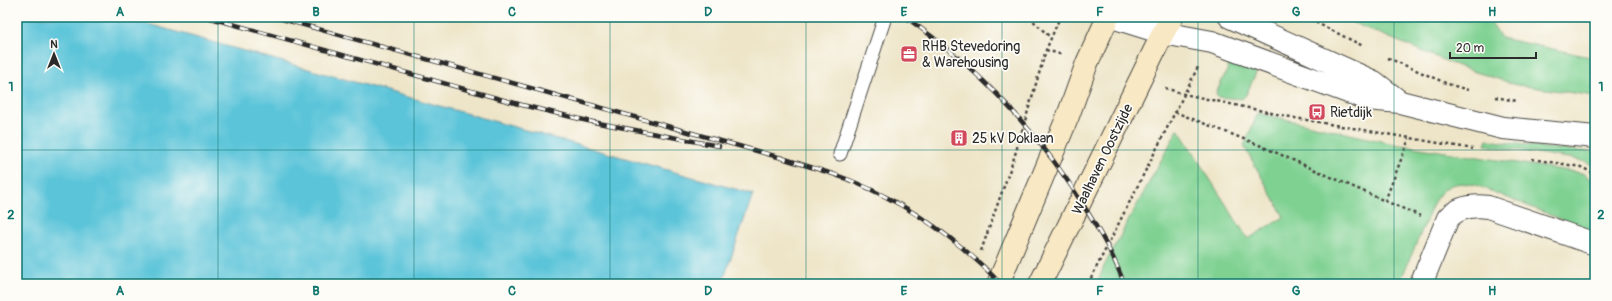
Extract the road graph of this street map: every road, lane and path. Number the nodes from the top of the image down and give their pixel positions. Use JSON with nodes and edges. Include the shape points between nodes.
{"nodes":[{"id":1,"x":886,"y":17,"type":"edge"},
{"id":2,"x":1029,"y":17,"type":"edge"},
{"id":3,"x":1060,"y":17,"type":"edge"},
{"id":4,"x":1108,"y":17,"type":"edge"},
{"id":5,"x":1112,"y":17,"type":"edge"},
{"id":6,"x":1230,"y":17,"type":"edge"},
{"id":7,"x":1305,"y":17,"type":"edge"},
{"id":8,"x":1168,"y":25,"type":"edge"},
{"id":9,"x":1051,"y":38,"type":"junction"},
{"id":10,"x":1366,"y":48,"type":"dead end"},
{"id":11,"x":1386,"y":57,"type":"dead end"},
{"id":12,"x":1470,"y":91,"type":"dead end"},
{"id":13,"x":1492,"y":96,"type":"dead end"},
{"id":14,"x":1400,"y":102,"type":"junction"},
{"id":15,"x":1520,"y":102,"type":"dead end"},
{"id":16,"x":1175,"y":112,"type":"junction"},
{"id":17,"x":1595,"y":137,"type":"edge"},
{"id":18,"x":1409,"y":138,"type":"junction"},
{"id":19,"x":1479,"y":150,"type":"dead end"},
{"id":20,"x":840,"y":154,"type":"dead end"},
{"id":21,"x":1526,"y":158,"type":"dead end"},
{"id":22,"x":1595,"y":174,"type":"edge"},
{"id":23,"x":1385,"y":201,"type":"junction"},
{"id":24,"x":1446,"y":222,"type":"junction"},
{"id":25,"x":1595,"y":244,"type":"edge"},
{"id":26,"x":980,"y":254,"type":"dead end"},
{"id":27,"x":998,"y":284,"type":"edge"},
{"id":28,"x":1040,"y":284,"type":"edge"},
{"id":29,"x":1088,"y":284,"type":"edge"},
{"id":30,"x":1421,"y":284,"type":"edge"}],
"edges":[{"from":1,"to":20,"type":"lane"},
{"from":2,"to":9,"type":"path"},
{"from":3,"to":9,"type":"path"},
{"from":4,"to":27,"type":"main road"},
{"from":5,"to":8,"type":"street"},
{"from":6,"to":14,"type":"street","via":[[1374,82]]},
{"from":7,"to":10,"type":"path"},
{"from":8,"to":14,"type":"street","via":[[1368,99]]},
{"from":8,"to":28,"type":"main road","name":"Waalhaven Oostzijde"},
{"from":9,"to":26,"type":"path","via":[[1014,158]]},
{"from":11,"to":12,"type":"path"},
{"from":13,"to":15,"type":"path"},
{"from":14,"to":17,"type":"street","via":[[1503,128]]},
{"from":16,"to":18,"type":"path","via":[[1184,94],[1295,118]]},
{"from":16,"to":23,"type":"path","via":[[1259,145]]},
{"from":16,"to":29,"type":"path"},
{"from":18,"to":19,"type":"path"},
{"from":18,"to":23,"type":"path"},
{"from":21,"to":22,"type":"path","via":[[1581,167]]},
{"from":23,"to":24,"type":"path"},
{"from":24,"to":25,"type":"street","via":[[1453,213],[1471,206],[1488,207]]},
{"from":24,"to":30,"type":"street"}]}
